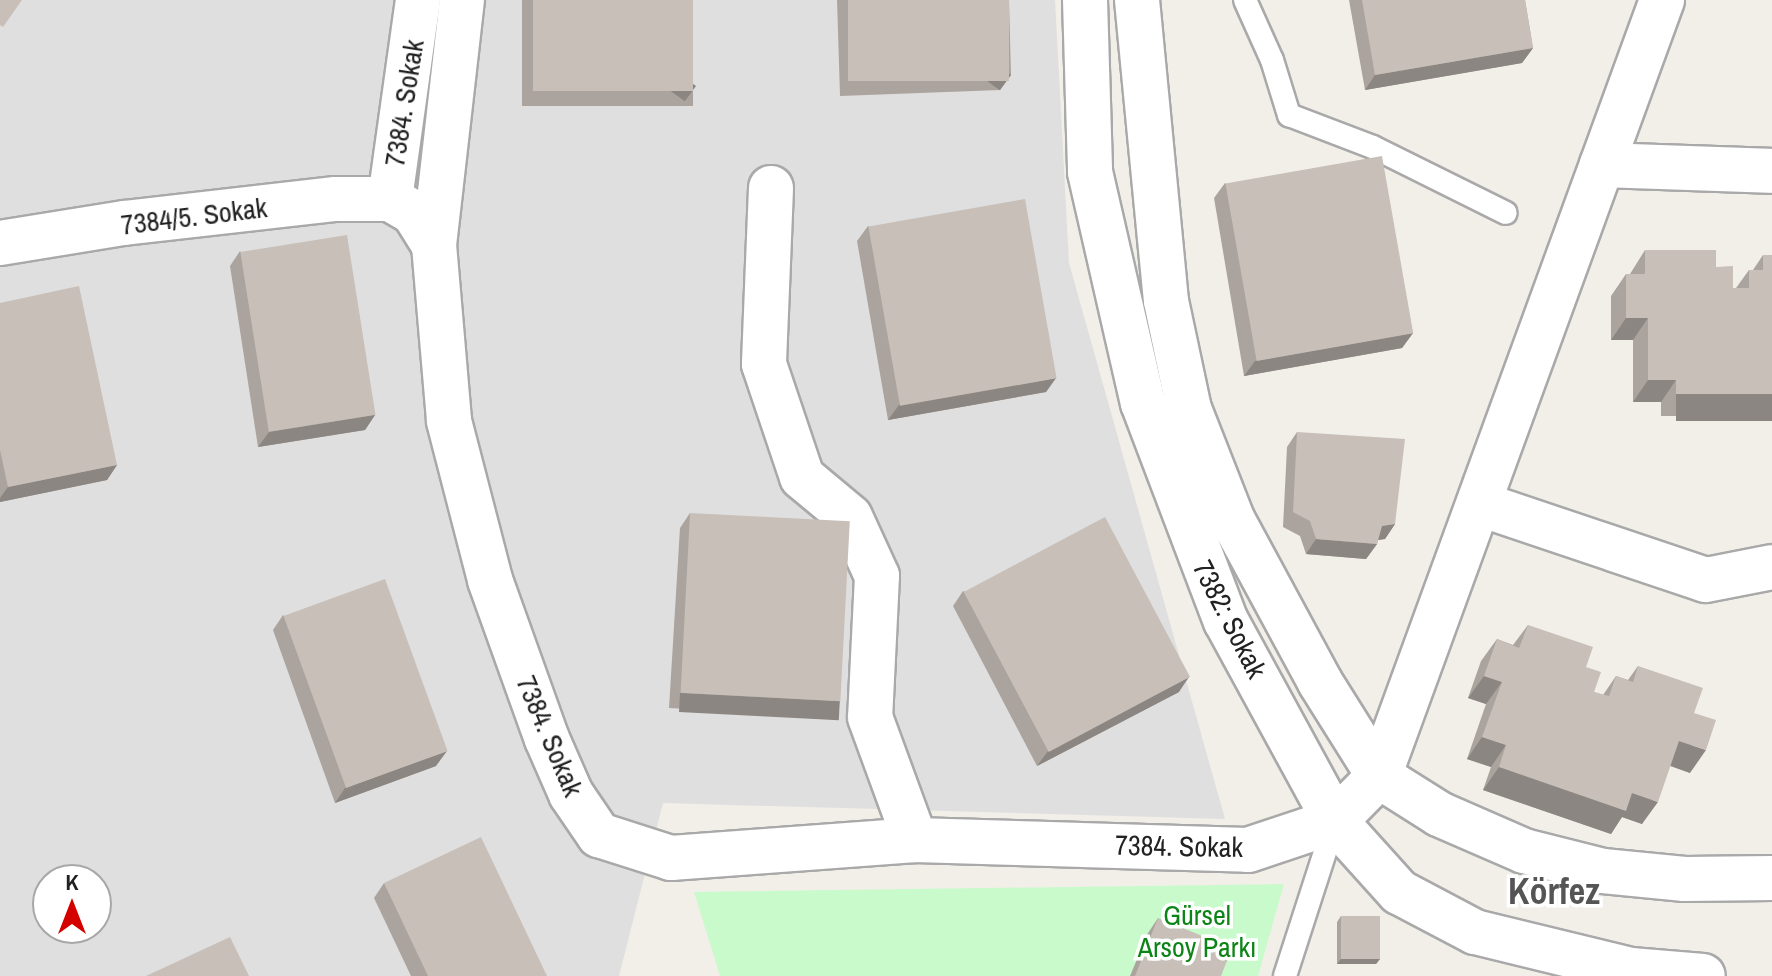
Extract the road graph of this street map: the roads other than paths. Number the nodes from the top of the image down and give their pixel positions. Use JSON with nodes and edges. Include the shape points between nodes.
{"nodes":[{"id":1,"x":418,"y":0,"type":"edge"},
{"id":2,"x":462,"y":0,"type":"edge"},
{"id":3,"x":1085,"y":0,"type":"edge"},
{"id":4,"x":1137,"y":0,"type":"edge"},
{"id":5,"x":1245,"y":0,"type":"edge"},
{"id":6,"x":1662,"y":0,"type":"edge"},
{"id":7,"x":1602,"y":165,"type":"junction"},
{"id":8,"x":1772,"y":171,"type":"edge"},
{"id":9,"x":771,"y":188,"type":"dead end"},
{"id":10,"x":390,"y":199,"type":"junction"},
{"id":11,"x":1506,"y":213,"type":"dead end"},
{"id":12,"x":0,"y":243,"type":"edge"},
{"id":13,"x":434,"y":245,"type":"junction"},
{"id":14,"x":1480,"y":504,"type":"junction"},
{"id":15,"x":1772,"y":567,"type":"edge"},
{"id":16,"x":1379,"y":776,"type":"junction"},
{"id":17,"x":1335,"y":821,"type":"junction"},
{"id":18,"x":915,"y":840,"type":"junction"},
{"id":19,"x":1772,"y":878,"type":"edge"},
{"id":20,"x":1285,"y":976,"type":"edge"},
{"id":21,"x":1703,"y":976,"type":"edge"}],
"edges":[{"from":1,"to":10,"type":"street","name":"7384. Sokak"},
{"from":2,"to":13,"type":"street"},
{"from":3,"to":17,"type":"street","name":"7382: Sokak","via":[[1090,172],[1143,403],[1226,621]]},
{"from":4,"to":16,"type":"street","name":"7382: Sokak","via":[[1166,301],[1189,409],[1232,519],[1320,682]]},
{"from":5,"to":11,"type":"lane","via":[[1289,115],[1373,147]]},
{"from":6,"to":7,"type":"street"},
{"from":7,"to":8,"type":"street"},
{"from":7,"to":14,"type":"street"},
{"from":9,"to":18,"type":"street","via":[[764,364],[802,477],[850,517],[877,576],[870,717]]},
{"from":10,"to":12,"type":"street","name":"7384/5. Sokak","via":[[336,199]]},
{"from":10,"to":13,"type":"street","name":"7384. Sokak","via":[[414,213]]},
{"from":13,"to":18,"type":"street","name":"7384. Sokak","via":[[449,421],[490,580],[547,739],[571,794],[599,835],[671,858]]},
{"from":14,"to":15,"type":"street","via":[[1706,580],[1750,576]]},
{"from":14,"to":16,"type":"street"},
{"from":16,"to":17,"type":"street","name":"7384. Sokak"},
{"from":16,"to":19,"type":"street","name":"7382: Sokak","via":[[1439,814],[1524,851],[1631,874]]},
{"from":17,"to":18,"type":"street","name":"7384. Sokak","via":[[1248,850]]},
{"from":17,"to":20,"type":"lane"},
{"from":17,"to":21,"type":"street","name":"7382: Sokak","via":[[1399,892],[1475,932],[1631,970]]}]}
